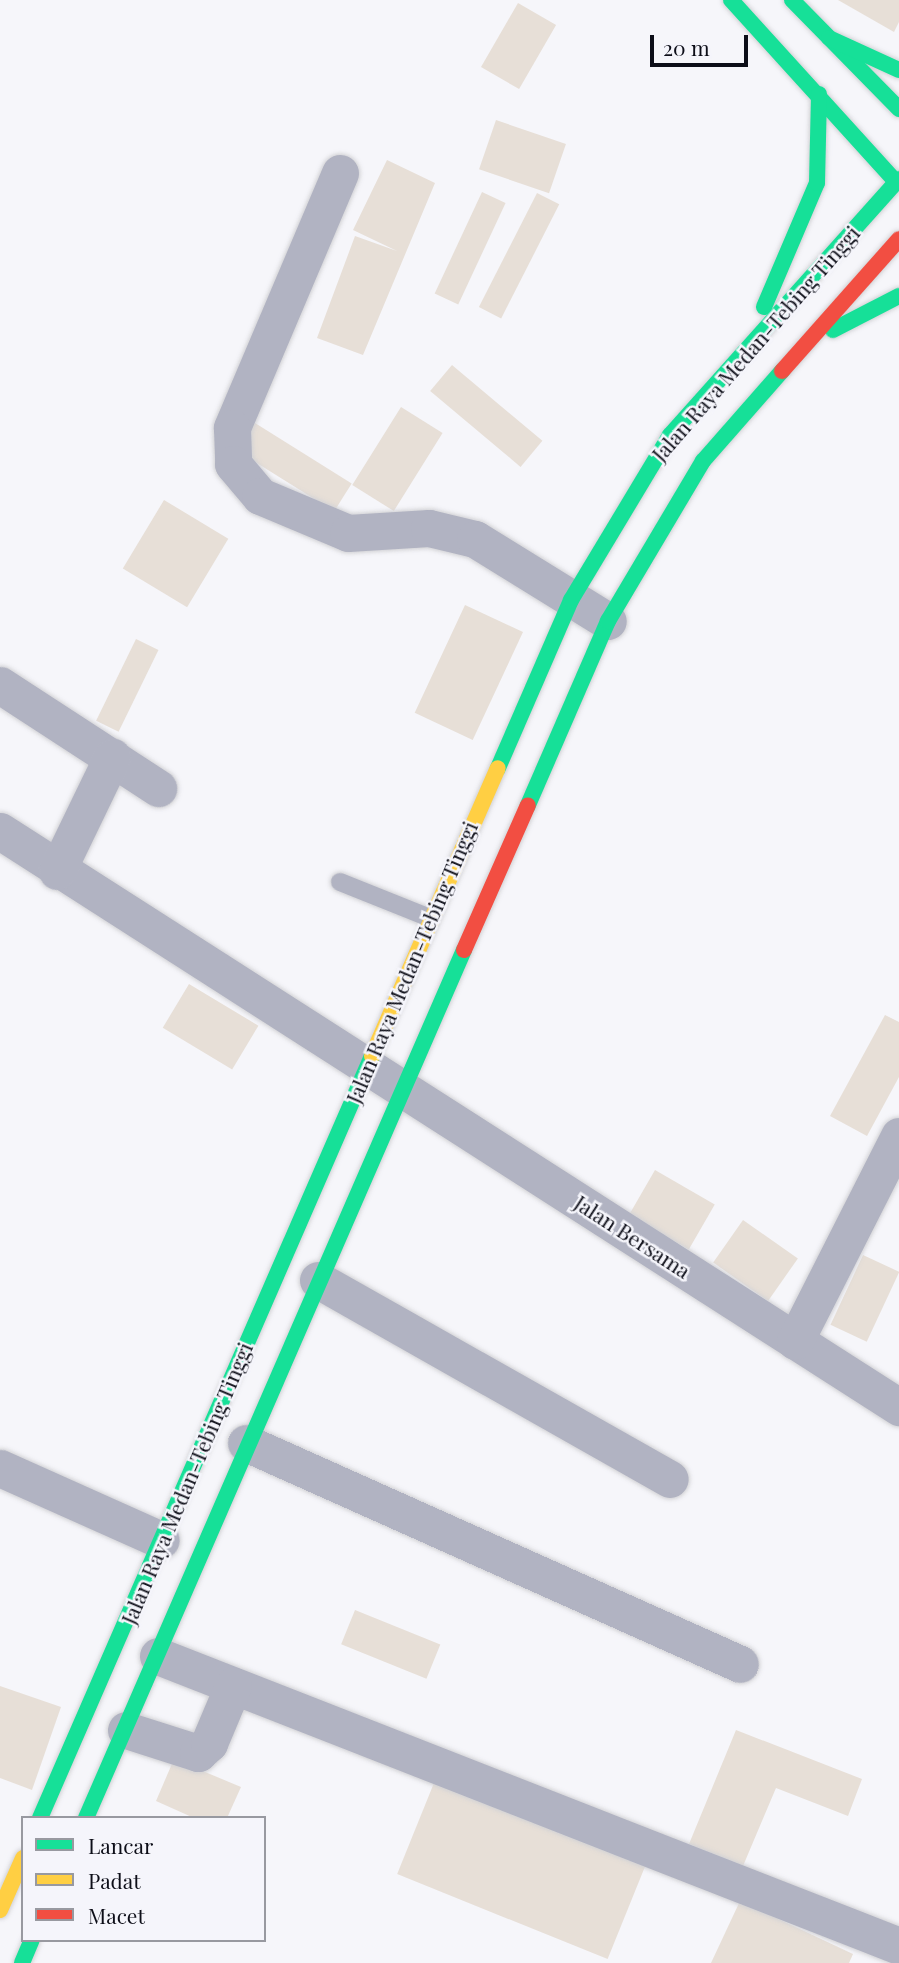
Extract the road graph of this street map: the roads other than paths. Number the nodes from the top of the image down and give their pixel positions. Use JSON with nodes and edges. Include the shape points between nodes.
{"nodes":[{"id":1,"x":731,"y":0,"type":"edge"},
{"id":2,"x":792,"y":0,"type":"edge"},
{"id":3,"x":829,"y":38,"type":"junction"},
{"id":4,"x":899,"y":70,"type":"edge"},
{"id":5,"x":819,"y":94,"type":"junction"},
{"id":6,"x":899,"y":109,"type":"edge"},
{"id":7,"x":340,"y":173,"type":"dead end"},
{"id":8,"x":898,"y":182,"type":"edge"},
{"id":9,"x":899,"y":239,"type":"edge"},
{"id":10,"x":899,"y":296,"type":"edge"},
{"id":11,"x":721,"y":377,"type":"junction"},
{"id":12,"x":750,"y":402,"type":"junction"},
{"id":13,"x":571,"y":600,"type":"junction"},
{"id":14,"x":608,"y":621,"type":"junction"},
{"id":15,"x":0,"y":685,"type":"edge"},
{"id":16,"x":112,"y":757,"type":"junction"},
{"id":17,"x":158,"y":788,"type":"dead end"},
{"id":18,"x":0,"y":831,"type":"edge"},
{"id":19,"x":57,"y":871,"type":"junction"},
{"id":20,"x":340,"y":882,"type":"dead end"},
{"id":21,"x":430,"y":918,"type":"junction"},
{"id":22,"x":368,"y":1064,"type":"junction"},
{"id":23,"x":402,"y":1087,"type":"junction"},
{"id":24,"x":899,"y":1136,"type":"edge"},
{"id":25,"x":318,"y":1280,"type":"junction"},
{"id":26,"x":795,"y":1341,"type":"junction"},
{"id":27,"x":899,"y":1407,"type":"edge"},
{"id":28,"x":246,"y":1443,"type":"junction"},
{"id":29,"x":0,"y":1468,"type":"edge"},
{"id":30,"x":210,"y":1476,"type":"junction"},
{"id":31,"x":670,"y":1479,"type":"dead end"},
{"id":32,"x":161,"y":1540,"type":"junction"},
{"id":33,"x":159,"y":1656,"type":"junction"},
{"id":34,"x":740,"y":1664,"type":"dead end"},
{"id":35,"x":233,"y":1686,"type":"junction"},
{"id":36,"x":125,"y":1730,"type":"junction"},
{"id":37,"x":41,"y":1816,"type":"edge"},
{"id":38,"x":87,"y":1816,"type":"edge"},
{"id":39,"x":21,"y":1863,"type":"edge"},
{"id":40,"x":0,"y":1910,"type":"edge"},
{"id":41,"x":31,"y":1942,"type":"edge"},
{"id":42,"x":899,"y":1946,"type":"edge"},
{"id":43,"x":22,"y":1963,"type":"edge"}],
"edges":[{"from":1,"to":5,"type":"main road"},
{"from":2,"to":3,"type":"main road"},
{"from":3,"to":4,"type":"main road"},
{"from":3,"to":6,"type":"main road"},
{"from":5,"to":8,"type":"main road"},
{"from":5,"to":11,"type":"main road","via":[[820,159],[810,210],[782,275]]},
{"from":7,"to":13,"type":"street","via":[[232,429],[233,464],[260,496],[348,534],[429,528],[475,538]]},
{"from":8,"to":11,"type":"main road","name":"Jalan Raya Medan-Tebing Tinggi"},
{"from":9,"to":12,"type":"main road","name":"Jalan Raya Medan-Tebing Tinggi"},
{"from":10,"to":12,"type":"main road","via":[[858,312]]},
{"from":11,"to":13,"type":"main road","name":"Jalan Raya Medan-Tebing Tinggi","via":[[636,485]]},
{"from":12,"to":14,"type":"main road","name":"Jalan Raya Medan-Tebing Tinggi","via":[[647,545]]},
{"from":13,"to":14,"type":"street"},
{"from":13,"to":21,"type":"main road","name":"Jalan Raya Medan-Tebing Tinggi"},
{"from":14,"to":23,"type":"main road","name":"Jalan Raya Medan-Tebing Tinggi"},
{"from":15,"to":16,"type":"street"},
{"from":16,"to":17,"type":"street"},
{"from":16,"to":19,"type":"street"},
{"from":18,"to":19,"type":"street","name":"Jalan Bersama"},
{"from":19,"to":22,"type":"street","name":"Jalan Bersama"},
{"from":20,"to":21,"type":"lane"},
{"from":21,"to":22,"type":"main road","name":"Jalan Raya Medan-Tebing Tinggi"},
{"from":22,"to":23,"type":"street","name":"Jalan Bersama"},
{"from":22,"to":30,"type":"main road","name":"Jalan Raya Medan-Tebing Tinggi"},
{"from":23,"to":25,"type":"main road","name":"Jalan Raya Medan-Tebing Tinggi"},
{"from":23,"to":26,"type":"street","name":"Jalan Bersama"},
{"from":24,"to":26,"type":"street"},
{"from":25,"to":28,"type":"main road","name":"Jalan Raya Medan-Tebing Tinggi"},
{"from":25,"to":31,"type":"street"},
{"from":26,"to":27,"type":"street","name":"Jalan Bersama"},
{"from":28,"to":30,"type":"main road","name":"Jalan Raya Medan-Tebing Tinggi"},
{"from":28,"to":34,"type":"street"},
{"from":29,"to":32,"type":"street"},
{"from":30,"to":32,"type":"main road","name":"Jalan Raya Medan-Tebing Tinggi"},
{"from":30,"to":33,"type":"main road","name":"Jalan Raya Medan-Tebing Tinggi"},
{"from":32,"to":37,"type":"main road","name":"Jalan Raya Medan-Tebing Tinggi"},
{"from":33,"to":35,"type":"street"},
{"from":33,"to":36,"type":"main road","name":"Jalan Raya Medan-Tebing Tinggi"},
{"from":35,"to":36,"type":"street","via":[[209,1743],[198,1753]]},
{"from":35,"to":42,"type":"street"},
{"from":36,"to":38,"type":"main road","name":"Jalan Raya Medan-Tebing Tinggi"},
{"from":39,"to":40,"type":"main road"},
{"from":41,"to":43,"type":"main road"}]}
